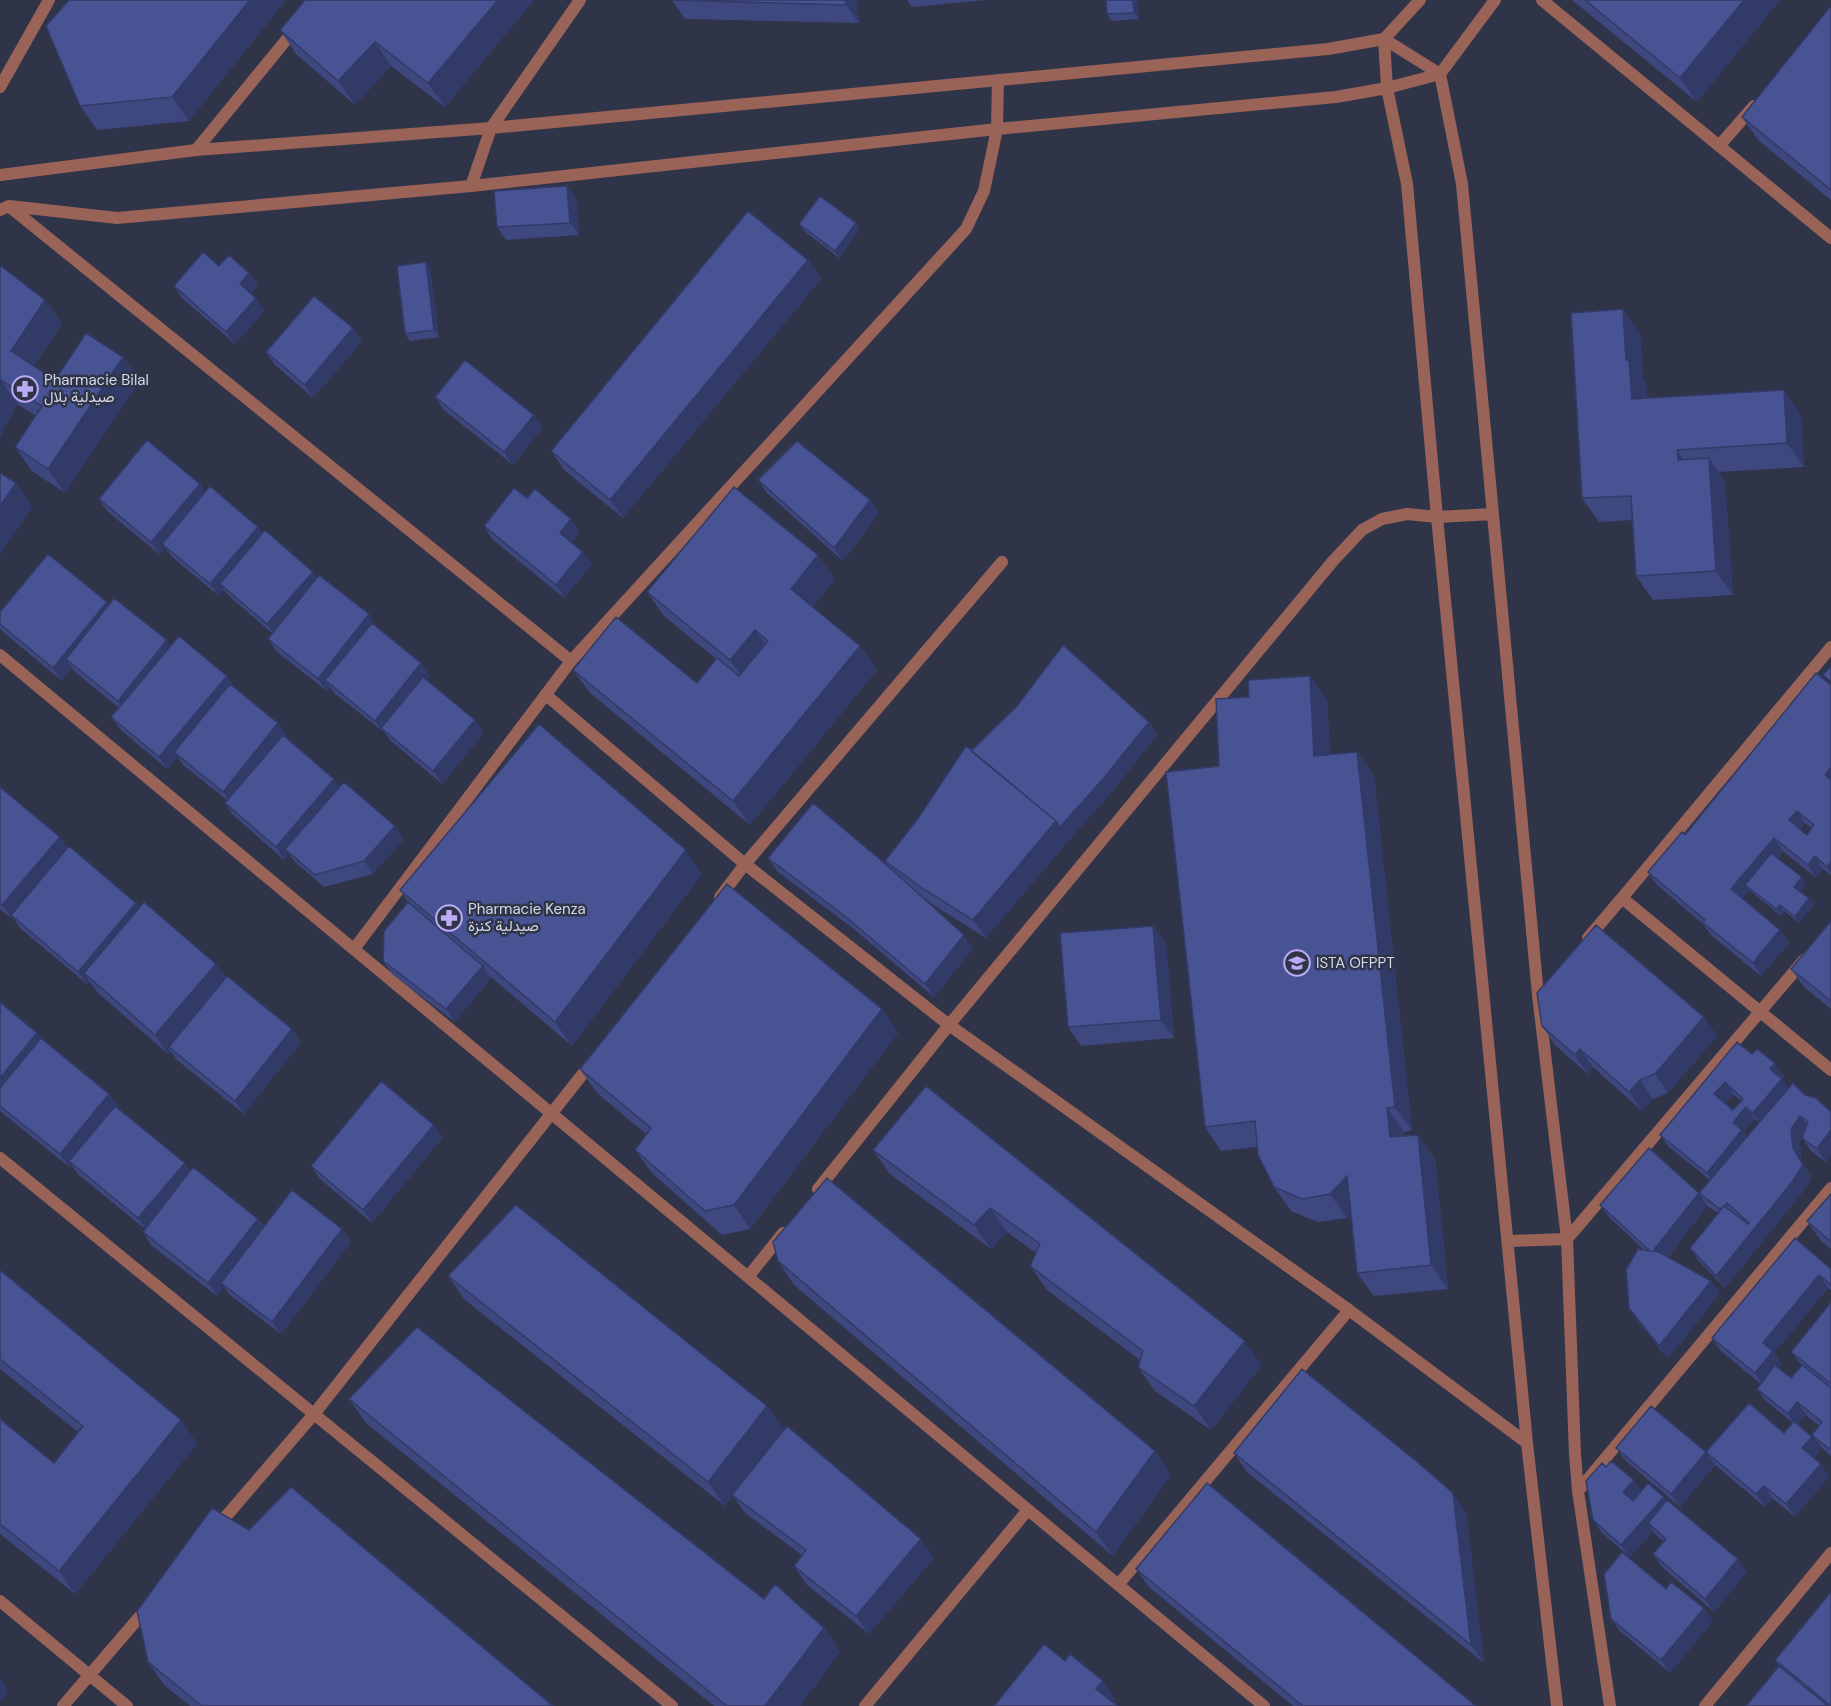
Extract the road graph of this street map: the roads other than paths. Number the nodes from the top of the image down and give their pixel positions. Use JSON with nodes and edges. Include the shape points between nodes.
{"nodes":[{"id":1,"x":49,"y":0,"type":"edge"},
{"id":2,"x":580,"y":0,"type":"edge"},
{"id":3,"x":1420,"y":0,"type":"edge"},
{"id":4,"x":1495,"y":0,"type":"edge"},
{"id":5,"x":1542,"y":0,"type":"edge"},
{"id":6,"x":304,"y":18,"type":"edge"},
{"id":7,"x":1384,"y":39,"type":"junction"},
{"id":8,"x":1440,"y":74,"type":"junction"},
{"id":9,"x":998,"y":80,"type":"junction"},
{"id":10,"x":0,"y":87,"type":"edge"},
{"id":11,"x":1387,"y":88,"type":"junction"},
{"id":12,"x":1764,"y":94,"type":"edge"},
{"id":13,"x":490,"y":128,"type":"junction"},
{"id":14,"x":997,"y":129,"type":"junction"},
{"id":15,"x":1719,"y":146,"type":"junction"},
{"id":16,"x":196,"y":150,"type":"junction"},
{"id":17,"x":0,"y":175,"type":"edge"},
{"id":18,"x":471,"y":186,"type":"junction"},
{"id":19,"x":3,"y":206,"type":"edge"},
{"id":20,"x":1831,"y":238,"type":"edge"},
{"id":21,"x":1493,"y":514,"type":"junction"},
{"id":22,"x":1437,"y":517,"type":"junction"},
{"id":23,"x":1002,"y":562,"type":"dead end"},
{"id":24,"x":1831,"y":647,"type":"edge"},
{"id":25,"x":0,"y":655,"type":"edge"},
{"id":26,"x":571,"y":661,"type":"junction"},
{"id":27,"x":546,"y":695,"type":"junction"},
{"id":28,"x":745,"y":864,"type":"junction"},
{"id":29,"x":1622,"y":898,"type":"junction"},
{"id":30,"x":710,"y":911,"type":"edge"},
{"id":31,"x":354,"y":949,"type":"junction"},
{"id":32,"x":1576,"y":951,"type":"edge"},
{"id":33,"x":1810,"y":952,"type":"edge"},
{"id":34,"x":1553,"y":978,"type":"edge"},
{"id":35,"x":1538,"y":995,"type":"junction"},
{"id":36,"x":1761,"y":1012,"type":"junction"},
{"id":37,"x":949,"y":1025,"type":"junction"},
{"id":38,"x":602,"y":1049,"type":"edge"},
{"id":39,"x":1831,"y":1070,"type":"edge"},
{"id":40,"x":552,"y":1114,"type":"junction"},
{"id":41,"x":0,"y":1158,"type":"edge"},
{"id":42,"x":1831,"y":1188,"type":"edge"},
{"id":43,"x":807,"y":1202,"type":"edge"},
{"id":44,"x":792,"y":1221,"type":"edge"},
{"id":45,"x":1568,"y":1239,"type":"junction"},
{"id":46,"x":1508,"y":1241,"type":"junction"},
{"id":47,"x":748,"y":1277,"type":"junction"},
{"id":48,"x":1349,"y":1310,"type":"junction"},
{"id":49,"x":314,"y":1414,"type":"junction"},
{"id":50,"x":1527,"y":1443,"type":"junction"},
{"id":51,"x":1578,"y":1491,"type":"junction"},
{"id":52,"x":1027,"y":1511,"type":"junction"},
{"id":53,"x":206,"y":1539,"type":"edge"},
{"id":54,"x":1831,"y":1553,"type":"edge"},
{"id":55,"x":1118,"y":1584,"type":"junction"},
{"id":56,"x":160,"y":1593,"type":"edge"},
{"id":57,"x":0,"y":1600,"type":"edge"},
{"id":58,"x":90,"y":1674,"type":"junction"},
{"id":59,"x":63,"y":1706,"type":"edge"},
{"id":60,"x":127,"y":1706,"type":"edge"},
{"id":61,"x":672,"y":1706,"type":"edge"},
{"id":62,"x":865,"y":1706,"type":"edge"},
{"id":63,"x":1264,"y":1706,"type":"edge"},
{"id":64,"x":1557,"y":1706,"type":"edge"},
{"id":65,"x":1610,"y":1706,"type":"edge"},
{"id":66,"x":1705,"y":1706,"type":"edge"}],
"edges":[{"from":1,"to":10,"type":"street"},
{"from":2,"to":13,"type":"street"},
{"from":3,"to":7,"type":"street"},
{"from":4,"to":8,"type":"street"},
{"from":5,"to":15,"type":"street"},
{"from":6,"to":16,"type":"street"},
{"from":7,"to":8,"type":"street"},
{"from":7,"to":9,"type":"street","via":[[1328,49]]},
{"from":7,"to":11,"type":"street"},
{"from":8,"to":11,"type":"street"},
{"from":8,"to":21,"type":"street","via":[[1462,184]]},
{"from":9,"to":13,"type":"street"},
{"from":9,"to":14,"type":"street"},
{"from":11,"to":14,"type":"street","via":[[1336,98]]},
{"from":11,"to":22,"type":"street","via":[[1407,184]]},
{"from":12,"to":15,"type":"street"},
{"from":13,"to":16,"type":"street"},
{"from":13,"to":18,"type":"street"},
{"from":14,"to":18,"type":"street"},
{"from":14,"to":26,"type":"street","via":[[984,191],[966,230]]},
{"from":15,"to":20,"type":"street"},
{"from":16,"to":17,"type":"street"},
{"from":18,"to":19,"type":"street","via":[[117,218]]},
{"from":19,"to":26,"type":"street"},
{"from":21,"to":22,"type":"street"},
{"from":21,"to":35,"type":"street"},
{"from":22,"to":37,"type":"street","via":[[1407,514],[1382,519],[1362,530],[1346,546]]},
{"from":22,"to":46,"type":"street"},
{"from":23,"to":28,"type":"street"},
{"from":24,"to":29,"type":"street"},
{"from":25,"to":31,"type":"street"},
{"from":26,"to":27,"type":"street"},
{"from":27,"to":28,"type":"street"},
{"from":27,"to":31,"type":"street"},
{"from":28,"to":30,"type":"street"},
{"from":28,"to":37,"type":"street"},
{"from":29,"to":32,"type":"street"},
{"from":29,"to":36,"type":"street"},
{"from":31,"to":40,"type":"street"},
{"from":33,"to":36,"type":"street"},
{"from":34,"to":35,"type":"street"},
{"from":35,"to":45,"type":"street"},
{"from":36,"to":39,"type":"street"},
{"from":36,"to":45,"type":"street"},
{"from":37,"to":43,"type":"street"},
{"from":37,"to":48,"type":"street"},
{"from":38,"to":40,"type":"street"},
{"from":40,"to":47,"type":"street"},
{"from":40,"to":49,"type":"street"},
{"from":41,"to":49,"type":"street"},
{"from":42,"to":51,"type":"street"},
{"from":44,"to":47,"type":"street"},
{"from":45,"to":46,"type":"street"},
{"from":45,"to":51,"type":"street"},
{"from":46,"to":50,"type":"street"},
{"from":47,"to":52,"type":"street"},
{"from":48,"to":50,"type":"street"},
{"from":48,"to":55,"type":"street"},
{"from":49,"to":53,"type":"street"},
{"from":49,"to":61,"type":"street"},
{"from":50,"to":64,"type":"street"},
{"from":51,"to":65,"type":"street"},
{"from":52,"to":55,"type":"street"},
{"from":52,"to":62,"type":"street"},
{"from":54,"to":66,"type":"street"},
{"from":55,"to":63,"type":"street"},
{"from":56,"to":58,"type":"street"},
{"from":57,"to":58,"type":"street"},
{"from":58,"to":59,"type":"street"},
{"from":58,"to":60,"type":"street"}]}
